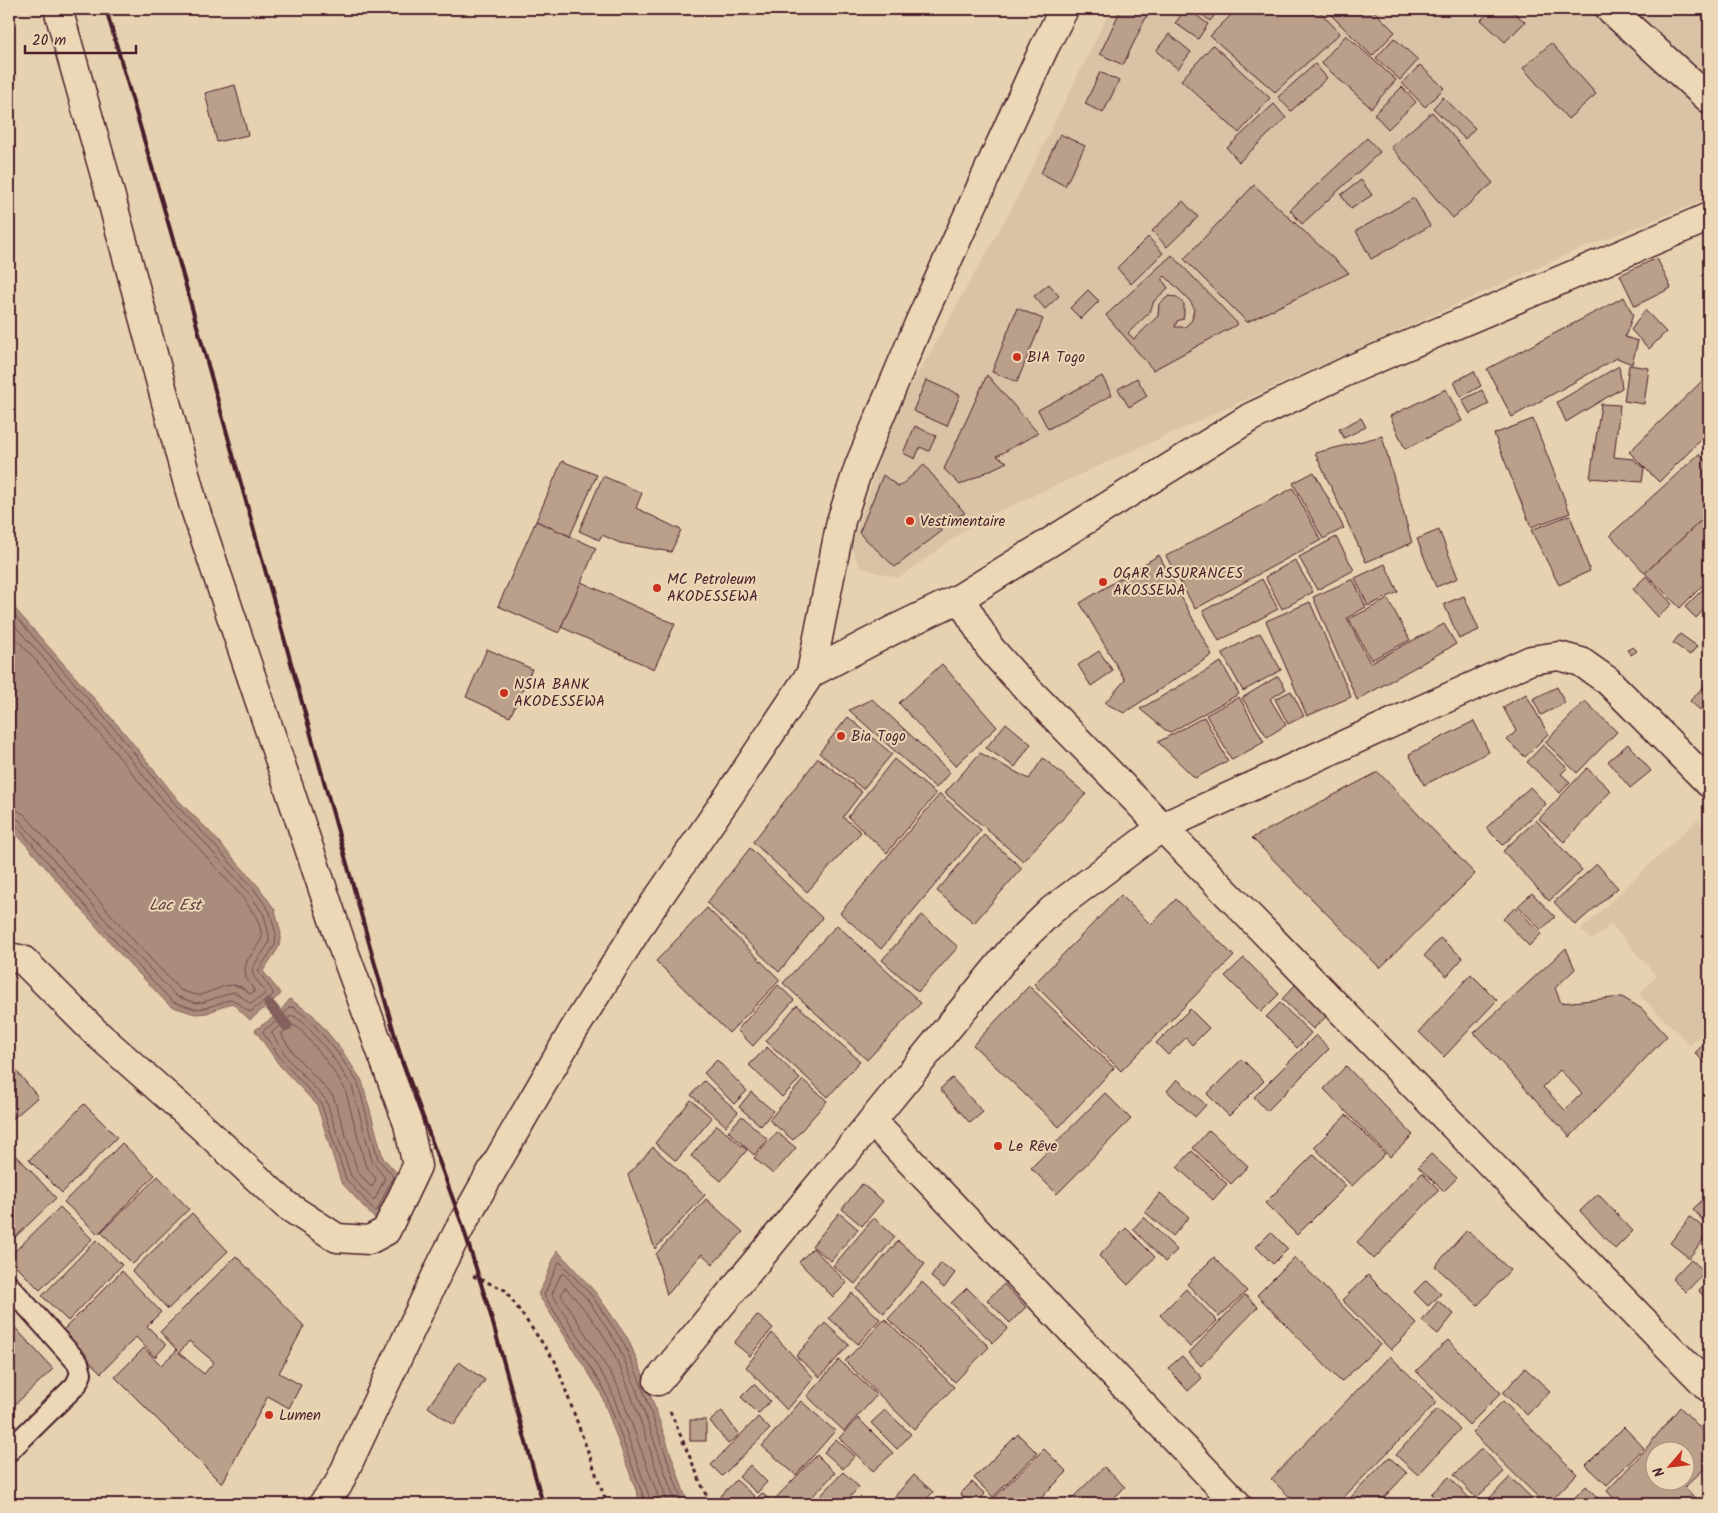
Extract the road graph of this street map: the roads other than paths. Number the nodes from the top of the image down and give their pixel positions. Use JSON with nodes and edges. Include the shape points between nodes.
{"nodes":[{"id":1,"x":58,"y":9,"type":"edge"},
{"id":2,"x":1064,"y":9,"type":"edge"},
{"id":3,"x":1610,"y":9,"type":"edge"},
{"id":4,"x":1709,"y":99,"type":"edge"},
{"id":5,"x":1709,"y":217,"type":"edge"},
{"id":6,"x":960,"y":598,"type":"junction"},
{"id":7,"x":811,"y":673,"type":"junction"},
{"id":8,"x":1709,"y":783,"type":"edge"},
{"id":9,"x":1162,"y":827,"type":"junction"},
{"id":10,"x":9,"y":957,"type":"edge"},
{"id":11,"x":872,"y":1122,"type":"junction"},
{"id":12,"x":9,"y":1286,"type":"edge"},
{"id":13,"x":658,"y":1381,"type":"road end"},
{"id":14,"x":1709,"y":1388,"type":"edge"},
{"id":15,"x":9,"y":1451,"type":"edge"},
{"id":16,"x":334,"y":1498,"type":"edge"},
{"id":17,"x":1237,"y":1504,"type":"edge"}],
"edges":[{"from":1,"to":10,"type":"street","via":[[193,503],[340,940],[408,1124],[417,1166],[386,1231],[369,1240],[337,1238],[286,1205],[95,1032],[23,960]]},
{"from":2,"to":7,"type":"street","via":[[920,321],[859,466],[841,521]]},
{"from":3,"to":4,"type":"street"},
{"from":5,"to":6,"type":"street","via":[[1354,368],[1251,417]]},
{"from":6,"to":7,"type":"street"},
{"from":6,"to":9,"type":"street","via":[[1002,662]]},
{"from":7,"to":16,"type":"street","via":[[630,939],[486,1181],[442,1264]]},
{"from":8,"to":9,"type":"street","via":[[1608,681],[1581,662],[1558,656],[1531,660]]},
{"from":9,"to":11,"type":"street","via":[[1052,910],[1013,948]]},
{"from":9,"to":14,"type":"street"},
{"from":11,"to":13,"type":"street"},
{"from":11,"to":17,"type":"street"},
{"from":12,"to":15,"type":"lane","via":[[78,1363],[81,1374],[76,1385]]}]}
